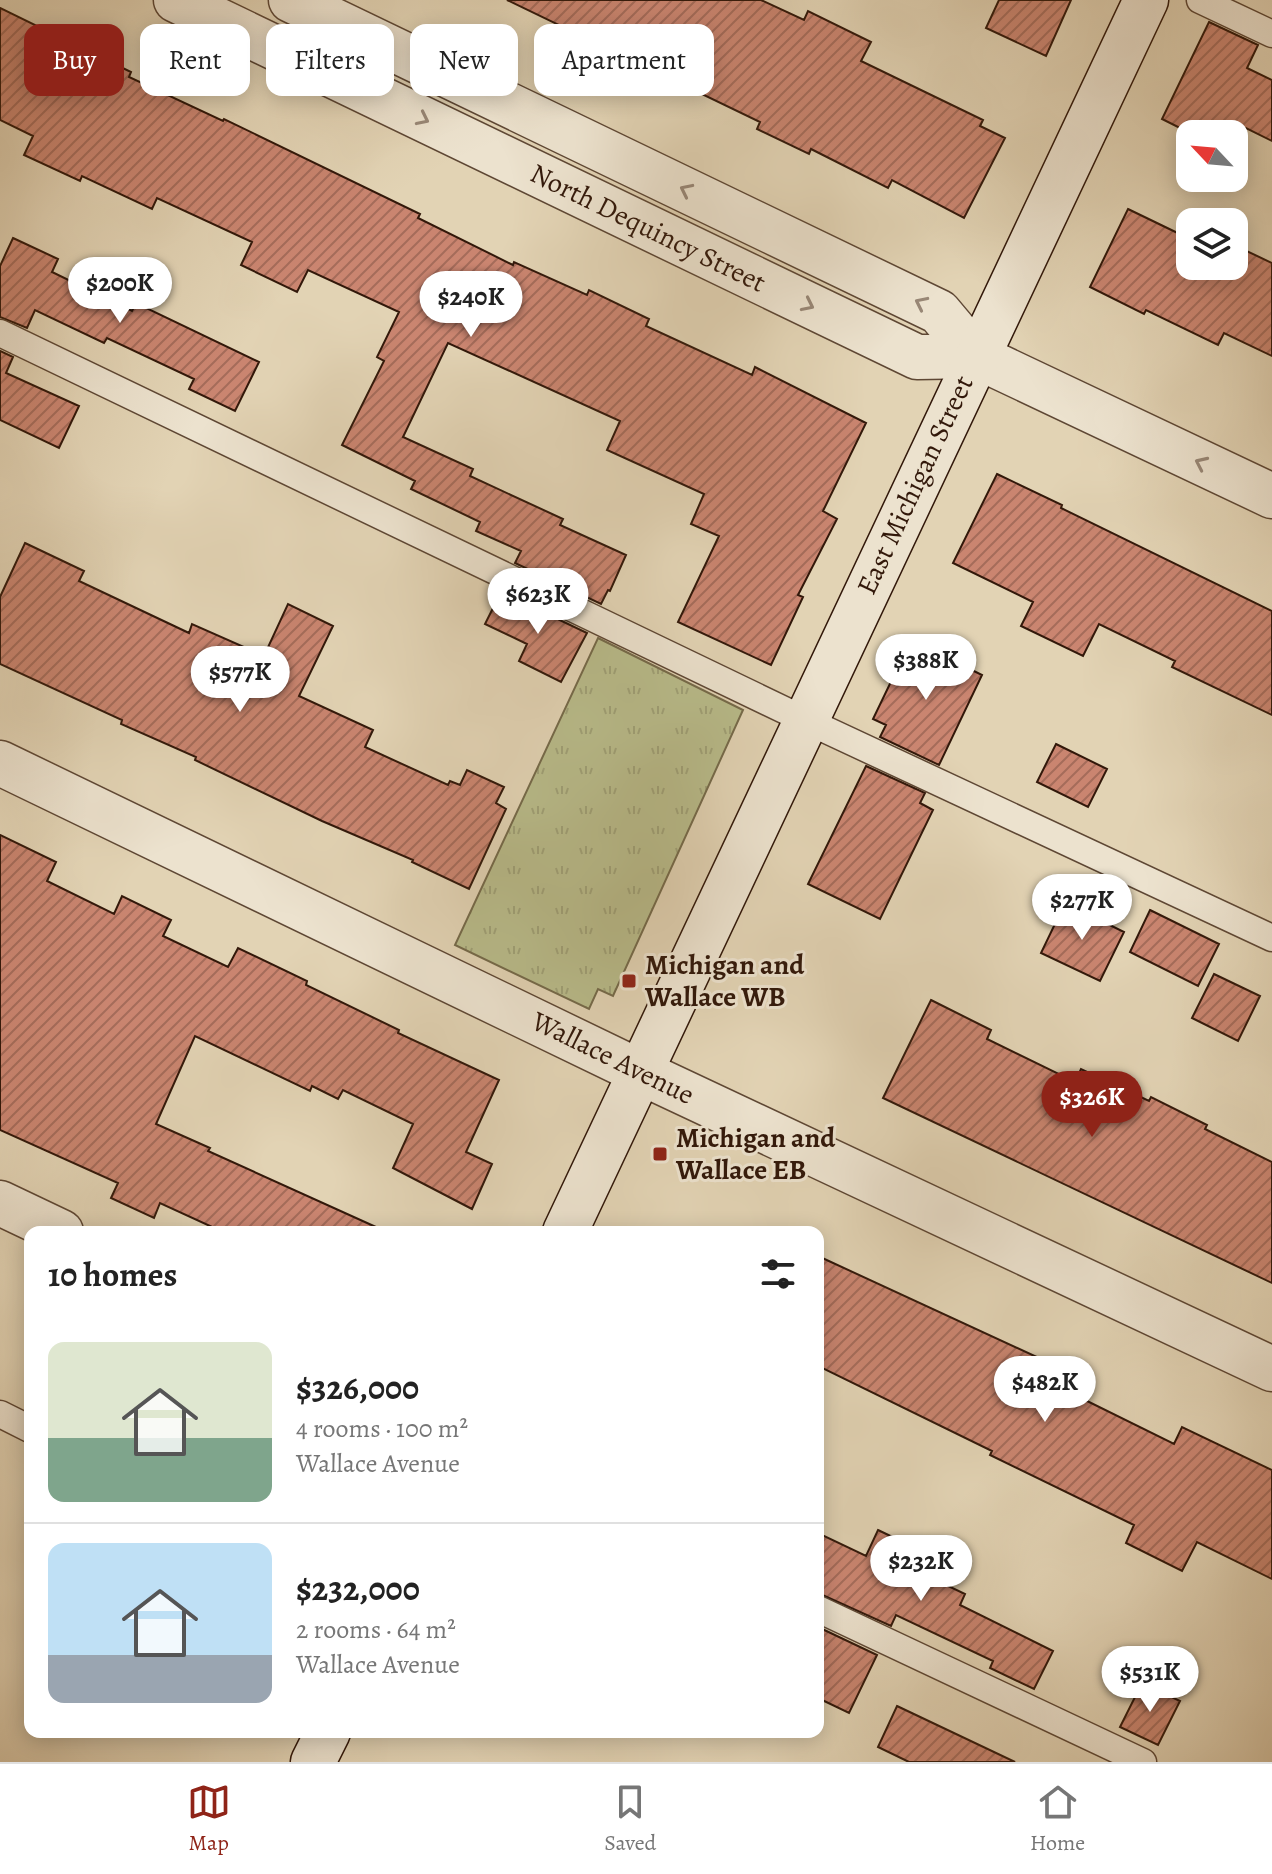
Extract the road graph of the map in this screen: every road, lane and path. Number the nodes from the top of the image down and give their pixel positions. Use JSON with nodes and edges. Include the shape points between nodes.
{"nodes":[{"id":1,"x":176,"y":0,"type":"edge"},
{"id":2,"x":291,"y":0,"type":"edge"},
{"id":3,"x":1146,"y":0,"type":"edge"},
{"id":4,"x":1200,"y":0,"type":"edge"},
{"id":5,"x":340,"y":24,"type":"edge"},
{"id":6,"x":1272,"y":34,"type":"edge"},
{"id":7,"x":266,"y":44,"type":"edge"},
{"id":8,"x":394,"y":50,"type":"edge"},
{"id":9,"x":375,"y":96,"type":"edge"},
{"id":10,"x":0,"y":333,"type":"edge"},
{"id":11,"x":976,"y":356,"type":"junction"},
{"id":12,"x":1272,"y":496,"type":"edge"},
{"id":13,"x":805,"y":720,"type":"junction"},
{"id":14,"x":0,"y":763,"type":"edge"},
{"id":15,"x":1272,"y":938,"type":"edge"},
{"id":16,"x":640,"y":1072,"type":"junction"},
{"id":17,"x":0,"y":1203,"type":"edge"},
{"id":18,"x":48,"y":1226,"type":"edge"},
{"id":19,"x":568,"y":1226,"type":"edge"},
{"id":20,"x":1272,"y":1369,"type":"edge"},
{"id":21,"x":0,"y":1414,"type":"edge"},
{"id":22,"x":24,"y":1426,"type":"edge"},
{"id":23,"x":824,"y":1612,"type":"edge"},
{"id":24,"x":325,"y":1738,"type":"edge"},
{"id":25,"x":313,"y":1762,"type":"edge"},
{"id":26,"x":1143,"y":1762,"type":"edge"}],
"edges":[{"from":1,"to":7,"type":"street","name":"North Dequincy Street"},
{"from":2,"to":5,"type":"street","name":"North Dequincy Street"},
{"from":3,"to":11,"type":"street","name":"East Michigan Street"},
{"from":4,"to":6,"type":"lane"},
{"from":11,"to":8,"type":"street","name":"North Dequincy Street","one_way":true,"via":[[939,312]]},
{"from":9,"to":11,"type":"street","name":"North Dequincy Street","one_way":true,"via":[[917,357]]},
{"from":10,"to":13,"type":"lane"},
{"from":12,"to":11,"type":"street","name":"North Dequincy Street","one_way":true},
{"from":11,"to":13,"type":"street","name":"East Michigan Street"},
{"from":13,"to":15,"type":"lane"},
{"from":13,"to":16,"type":"street","name":"East Michigan Street"},
{"from":14,"to":16,"type":"street","name":"Wallace Avenue"},
{"from":16,"to":19,"type":"street","name":"East Michigan Street"},
{"from":16,"to":20,"type":"street","name":"Wallace Avenue"},
{"from":17,"to":18,"type":"street"},
{"from":21,"to":22,"type":"lane"},
{"from":23,"to":26,"type":"lane"},
{"from":24,"to":25,"type":"street"}]}
